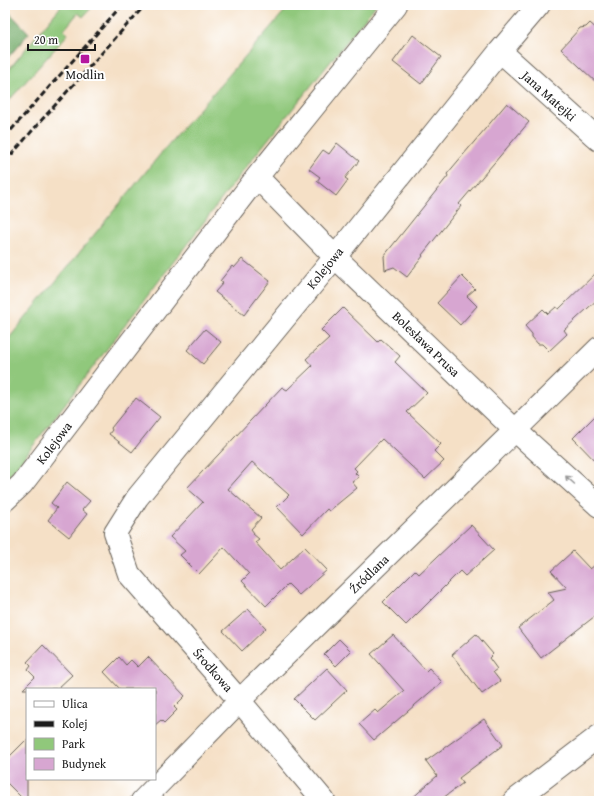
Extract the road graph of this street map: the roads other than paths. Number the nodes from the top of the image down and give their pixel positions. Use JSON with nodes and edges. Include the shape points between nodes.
{"nodes":[{"id":1,"x":396,"y":5,"type":"edge"},
{"id":2,"x":539,"y":5,"type":"edge"},
{"id":3,"x":500,"y":52,"type":"junction"},
{"id":4,"x":599,"y":140,"type":"edge"},
{"id":5,"x":257,"y":177,"type":"junction"},
{"id":6,"x":335,"y":257,"type":"junction"},
{"id":7,"x":599,"y":348,"type":"edge"},
{"id":8,"x":516,"y":431,"type":"junction"},
{"id":9,"x":5,"y":500,"type":"edge"},
{"id":10,"x":599,"y":506,"type":"edge"},
{"id":11,"x":115,"y":533,"type":"joint"},
{"id":12,"x":239,"y":700,"type":"junction"},
{"id":13,"x":599,"y":736,"type":"edge"},
{"id":14,"x":142,"y":801,"type":"edge"},
{"id":15,"x":324,"y":801,"type":"edge"},
{"id":16,"x":514,"y":801,"type":"edge"}],
"edges":[{"from":1,"to":5,"type":"street","name":"Kolejowa"},
{"from":2,"to":3,"type":"street","name":"Kolejowa"},
{"from":3,"to":4,"type":"street","name":"Jana Matejki"},
{"from":3,"to":6,"type":"street","name":"Kolejowa"},
{"from":5,"to":6,"type":"street","name":"Bolesława Prusa"},
{"from":5,"to":9,"type":"street","name":"Kolejowa","via":[[22,484]]},
{"from":6,"to":8,"type":"street","name":"Bolesława Prusa"},
{"from":6,"to":11,"type":"street","name":"Kolejowa","via":[[137,498]]},
{"from":7,"to":8,"type":"street","name":"Źródlana"},
{"from":10,"to":8,"type":"street","name":"Bolesława Prusa","one_way":true},
{"from":8,"to":12,"type":"street","name":"Źródlana"},
{"from":11,"to":12,"type":"street","name":"Środkowa","via":[[129,574]]},
{"from":12,"to":14,"type":"street","name":"Źródlana"},
{"from":12,"to":15,"type":"street","name":"Środkowa"},
{"from":13,"to":16,"type":"street"}]}
